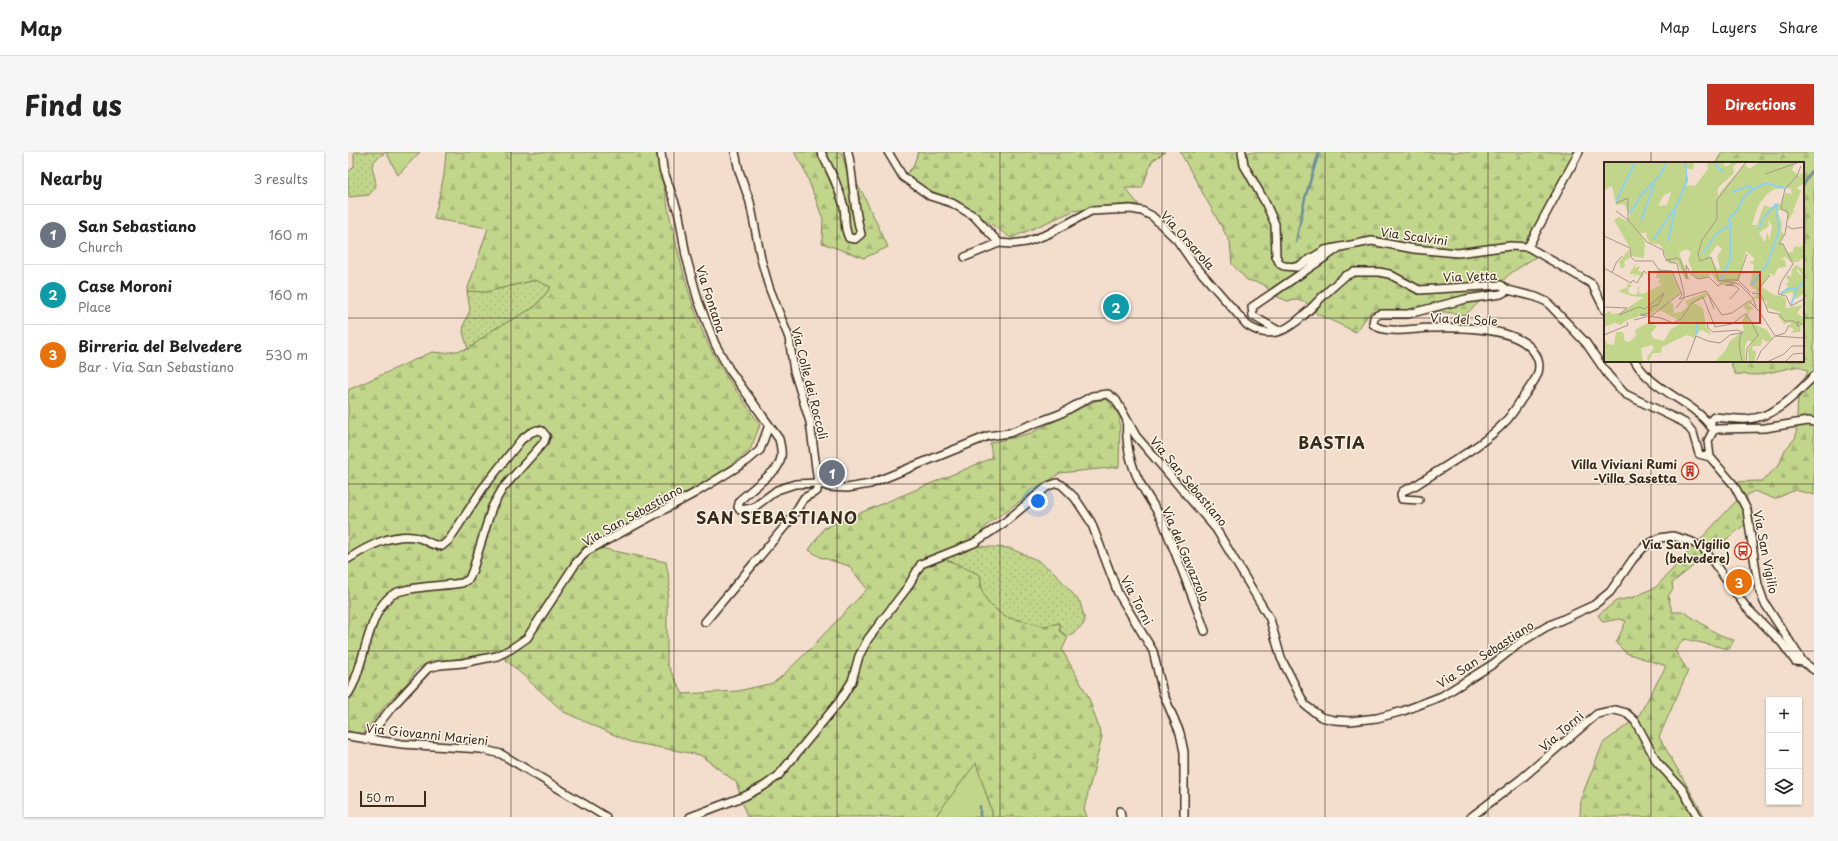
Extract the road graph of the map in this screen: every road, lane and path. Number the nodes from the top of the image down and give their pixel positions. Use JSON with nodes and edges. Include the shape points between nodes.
{"nodes":[{"id":1,"x":661,"y":152,"type":"edge"},
{"id":2,"x":734,"y":152,"type":"edge"},
{"id":3,"x":821,"y":152,"type":"edge"},
{"id":4,"x":848,"y":152,"type":"edge"},
{"id":5,"x":888,"y":152,"type":"edge"},
{"id":6,"x":1242,"y":152,"type":"edge"},
{"id":7,"x":1579,"y":152,"type":"edge"},
{"id":8,"x":999,"y":243,"type":"junction"},
{"id":9,"x":1340,"y":247,"type":"junction"},
{"id":10,"x":1528,"y":247,"type":"junction"},
{"id":11,"x":965,"y":257,"type":"dead end"},
{"id":12,"x":1508,"y":290,"type":"junction"},
{"id":13,"x":1604,"y":308,"type":"edge"},
{"id":14,"x":1255,"y":331,"type":"joint"},
{"id":15,"x":1279,"y":331,"type":"junction"},
{"id":16,"x":1636,"y":362,"type":"edge"},
{"id":17,"x":1814,"y":376,"type":"edge"},
{"id":18,"x":1126,"y":420,"type":"junction"},
{"id":19,"x":1814,"y":422,"type":"edge"},
{"id":20,"x":769,"y":425,"type":"junction"},
{"id":21,"x":1712,"y":428,"type":"junction"},
{"id":22,"x":777,"y":437,"type":"joint"},
{"id":23,"x":1710,"y":457,"type":"junction"},
{"id":24,"x":818,"y":483,"type":"junction"},
{"id":25,"x":1419,"y":500,"type":"dead end"},
{"id":26,"x":348,"y":559,"type":"edge"},
{"id":27,"x":705,"y":622,"type":"dead end"},
{"id":28,"x":1205,"y":631,"type":"dead end"},
{"id":29,"x":1803,"y":662,"type":"junction"},
{"id":30,"x":1814,"y":670,"type":"edge"},
{"id":31,"x":348,"y":694,"type":"edge"},
{"id":32,"x":348,"y":736,"type":"edge"},
{"id":33,"x":366,"y":740,"type":"junction"},
{"id":34,"x":606,"y":817,"type":"edge"},
{"id":35,"x":690,"y":817,"type":"edge"},
{"id":36,"x":1184,"y":817,"type":"edge"},
{"id":37,"x":1471,"y":817,"type":"edge"},
{"id":38,"x":1698,"y":817,"type":"edge"}],
"edges":[{"from":1,"to":20,"type":"street","name":"Via Fontana","via":[[663,169],[679,215],[686,256],[698,300],[715,344]]},
{"from":2,"to":24,"type":"street","name":"Via Colle dei Roccoli","via":[[750,202],[769,287],[789,338],[794,371],[810,422]]},
{"from":3,"to":4,"type":"street","via":[[837,184],[844,209],[845,230],[849,238],[856,239],[861,234]]},
{"from":5,"to":8,"type":"street","via":[[903,177],[930,196],[974,216]]},
{"from":6,"to":9,"type":"street","via":[[1244,165],[1275,224],[1276,256],[1280,264],[1297,267],[1326,250]]},
{"from":7,"to":10,"type":"street"},
{"from":8,"to":11,"type":"street"},
{"from":8,"to":14,"type":"street","name":"Via Orsarola","via":[[1026,242],[1048,234],[1091,211],[1142,211],[1152,216],[1177,240],[1247,325]]},
{"from":9,"to":10,"type":"street","name":"Via Scalvini","via":[[1372,241],[1414,249],[1458,253],[1510,246]]},
{"from":9,"to":15,"type":"street","name":"Via Scalvini","via":[[1252,307],[1253,316]]},
{"from":10,"to":13,"type":"street","name":"Via Scalvini","via":[[1592,284]]},
{"from":12,"to":15,"type":"street","name":"Via Vetta","via":[[1501,285],[1419,290],[1389,274],[1354,272],[1345,276],[1290,327]]},
{"from":12,"to":23,"type":"street","name":"Via Vetta","via":[[1547,302],[1586,343],[1625,394],[1686,423],[1693,433],[1699,454]]},
{"from":12,"to":25,"type":"street","name":"Via del Sole","via":[[1500,294],[1466,299],[1408,314],[1380,314],[1374,317],[1373,324],[1376,327],[1388,330],[1432,328],[1502,332],[1515,336],[1529,347],[1540,367],[1536,379],[1506,422],[1490,436],[1401,494],[1404,500]]},
{"from":14,"to":15,"type":"street","name":"Via Vetta"},
{"from":16,"to":21,"type":"street","via":[[1651,381],[1701,416]]},
{"from":17,"to":21,"type":"street","via":[[1785,404],[1764,415],[1747,420],[1714,417],[1711,420]]},
{"from":18,"to":24,"type":"street","name":"Via San Sebastiano","via":[[1116,400],[1108,394],[1092,396],[1060,414],[1009,433],[988,436],[870,484],[847,488],[829,487]]},
{"from":18,"to":28,"type":"street","name":"Via del Gavazzolo","via":[[1127,448],[1132,465],[1162,520]]},
{"from":18,"to":29,"type":"street","name":"Via San Sebastiano","via":[[1136,436],[1216,530],[1270,619],[1281,658],[1305,705],[1321,716],[1350,721],[1377,718],[1402,712],[1442,696],[1546,626],[1594,605],[1610,592],[1633,559],[1646,546],[1660,538],[1673,536],[1703,548],[1746,607],[1782,643],[1795,661]]},
{"from":19,"to":21,"type":"street","via":[[1765,428]]},
{"from":20,"to":22,"type":"street","name":"Via Fontana"},
{"from":20,"to":33,"type":"street","name":"Via San Sebastiano","via":[[760,450],[747,461],[681,501],[587,551],[576,563],[527,638],[497,656],[428,668]]},
{"from":21,"to":23,"type":"street","via":[[1708,441]]},
{"from":22,"to":24,"type":"street","name":"Via San Sebastiano","via":[[782,449],[780,463],[740,500],[740,510],[753,508],[777,490],[795,484]]},
{"from":23,"to":29,"type":"street","name":"Via San Vigilio","via":[[1734,485],[1747,510],[1758,585],[1764,602]]},
{"from":24,"to":27,"type":"street","via":[[817,490],[804,498],[791,519]]},
{"from":26,"to":31,"type":"street","via":[[389,539],[401,537],[420,539],[434,546],[442,546],[483,488],[522,440],[537,430],[546,436],[544,442],[503,488],[492,507],[469,579],[462,583],[399,591],[379,608],[372,622],[356,681]]},
{"from":29,"to":30,"type":"street","name":"Via San Vigilio"},
{"from":32,"to":33,"type":"street","name":"Via Giovanni Marieni"},
{"from":33,"to":34,"type":"street","name":"Via Giovanni Marieni","via":[[481,749],[501,754]]},
{"from":35,"to":36,"type":"street","name":"Via Torni","via":[[745,796],[778,776],[839,702],[852,681],[859,656],[868,639],[907,588],[921,564],[974,543],[1005,522],[1048,486],[1057,483],[1062,485],[1084,509],[1118,593],[1153,651],[1163,693],[1180,733],[1184,752]]},
{"from":37,"to":38,"type":"street","name":"Via Torni","via":[[1521,780],[1597,714],[1615,710],[1626,713],[1635,721],[1657,762],[1682,789]]}]}
